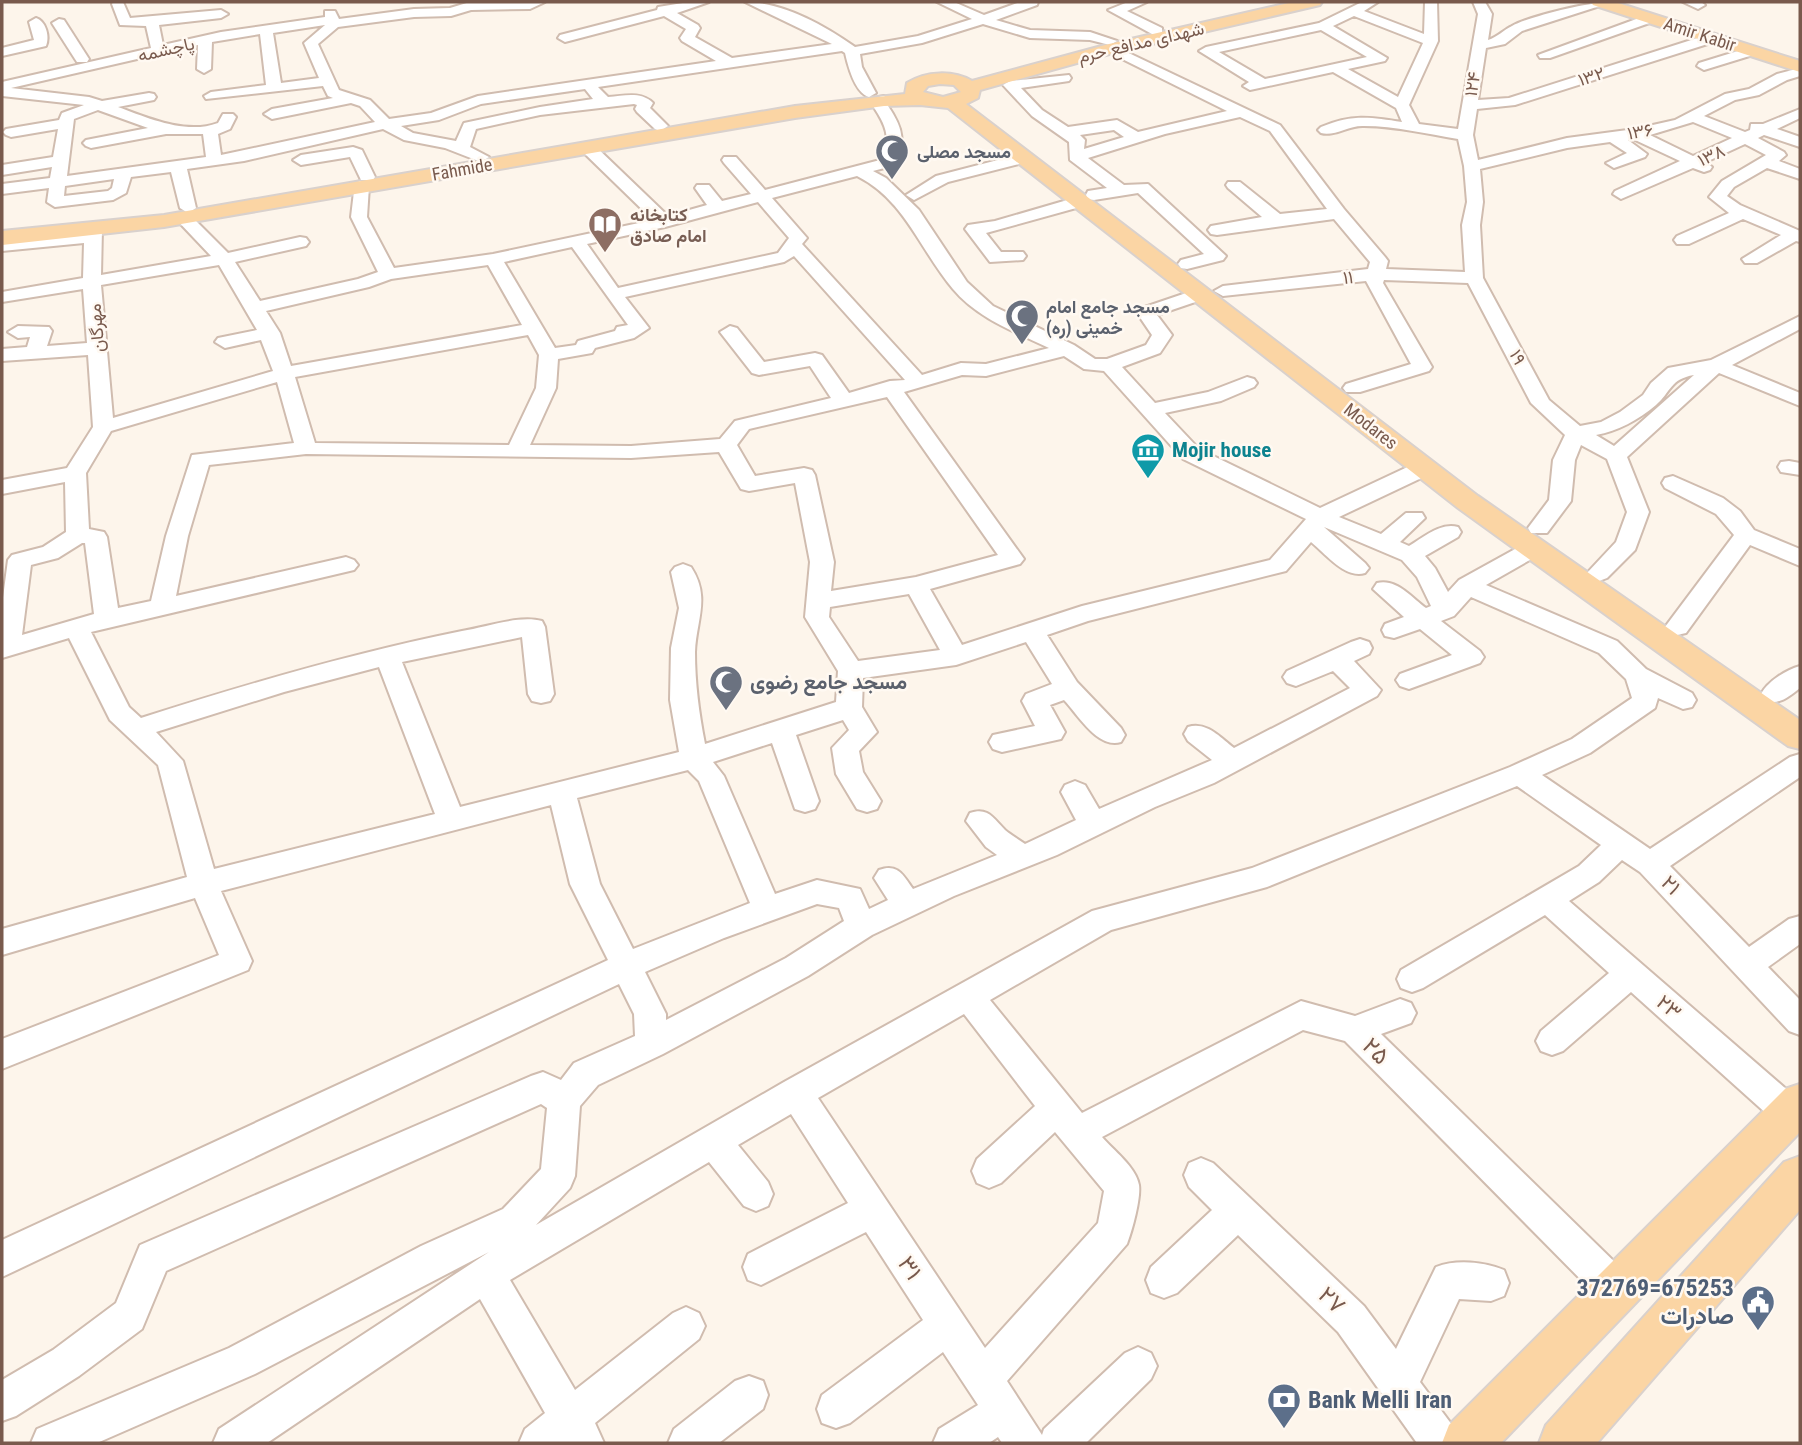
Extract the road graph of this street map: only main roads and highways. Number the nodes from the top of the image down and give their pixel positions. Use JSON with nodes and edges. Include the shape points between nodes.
{"nodes":[{"id":1,"x":1287,"y":2,"type":"edge"},
{"id":2,"x":1314,"y":2,"type":"edge"},
{"id":3,"x":1607,"y":2,"type":"edge"},
{"id":4,"x":1646,"y":15,"type":"junction"},
{"id":5,"x":1109,"y":45,"type":"junction"},
{"id":6,"x":1800,"y":60,"type":"edge"},
{"id":7,"x":1800,"y":67,"type":"edge"},
{"id":8,"x":959,"y":91,"type":"junction"},
{"id":9,"x":722,"y":120,"type":"junction"},
{"id":10,"x":364,"y":181,"type":"junction"},
{"id":11,"x":1098,"y":195,"type":"junction"},
{"id":12,"x":185,"y":213,"type":"junction"},
{"id":13,"x":2,"y":229,"type":"edge"},
{"id":14,"x":2,"y":238,"type":"edge"},
{"id":15,"x":1212,"y":292,"type":"junction"},
{"id":16,"x":1265,"y":333,"type":"junction"},
{"id":17,"x":1537,"y":538,"type":"junction"},
{"id":18,"x":1800,"y":713,"type":"edge"},
{"id":19,"x":1800,"y":737,"type":"edge"},
{"id":20,"x":1795,"y":1108,"type":"edge"},
{"id":21,"x":1800,"y":1177,"type":"edge"},
{"id":22,"x":1467,"y":1443,"type":"edge"},
{"id":23,"x":1564,"y":1443,"type":"edge"}],
"edges":[{"from":1,"to":5,"type":"main road","name":"شهدای مدافع حرم"},
{"from":2,"to":5,"type":"main road","name":"شهدای مدافع حرم"},
{"from":3,"to":4,"type":"main road","name":"Amir Kabir"},
{"from":4,"to":6,"type":"main road"},
{"from":4,"to":7,"type":"main road","name":"Amir Kabir"},
{"from":5,"to":8,"type":"main road","name":"شهدای مدافع حرم"},
{"from":8,"to":9,"type":"main road","name":"Fahmide","via":[[877,97]]},
{"from":8,"to":11,"type":"main road","name":"Modares"},
{"from":8,"to":11,"type":"main road","name":"Modares","via":[[1025,158]]},
{"from":9,"to":10,"type":"main road","name":"Fahmide","via":[[588,148]]},
{"from":9,"to":10,"type":"main road","name":"Fahmide","via":[[660,126]]},
{"from":10,"to":12,"type":"main road","name":"Fahmide"},
{"from":11,"to":15,"type":"main road","name":"Modares"},
{"from":11,"to":15,"type":"main road","name":"Modares","via":[[1187,264]]},
{"from":12,"to":13,"type":"main road","name":"Fahmide"},
{"from":12,"to":14,"type":"main road","name":"Fahmide","via":[[93,233]]},
{"from":15,"to":16,"type":"main road","name":"Modares"},
{"from":16,"to":17,"type":"main road","name":"Modares","via":[[1353,388]]},
{"from":16,"to":17,"type":"main road","name":"Modares","via":[[1424,468]]},
{"from":17,"to":18,"type":"main road","name":"Modares","via":[[1599,573]]},
{"from":17,"to":19,"type":"main road","name":"Modares"},
{"from":20,"to":22,"type":"main road"},
{"from":21,"to":23,"type":"main road"}]}
